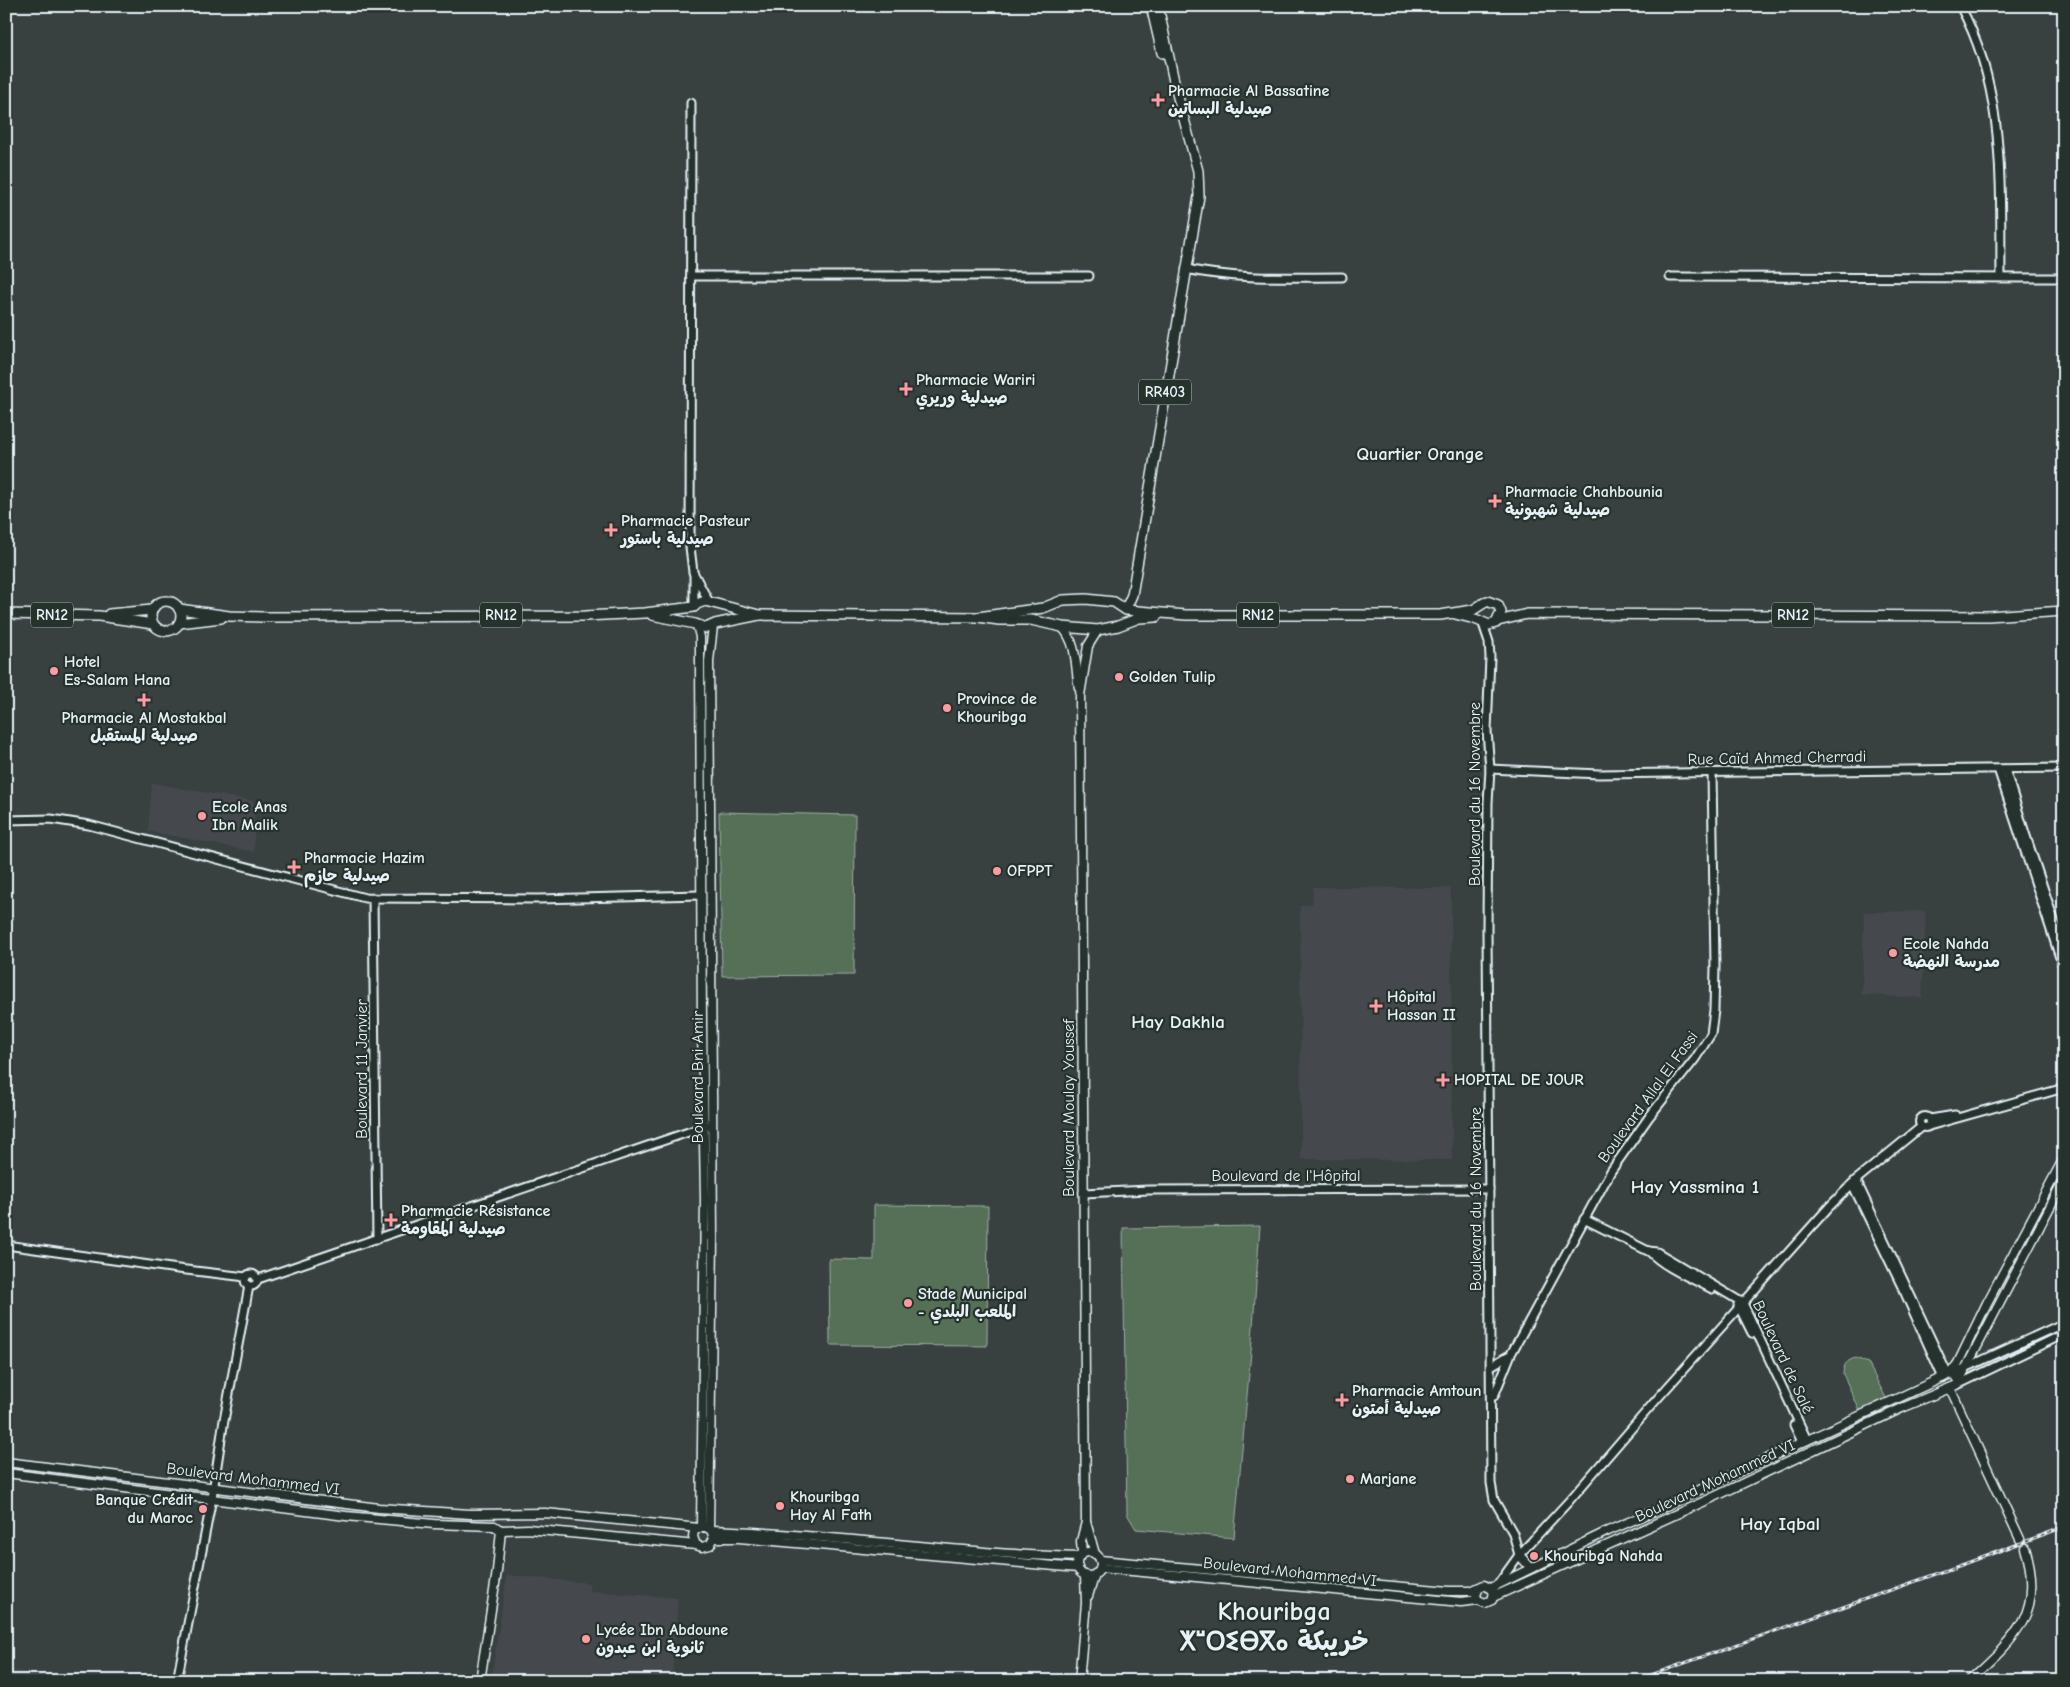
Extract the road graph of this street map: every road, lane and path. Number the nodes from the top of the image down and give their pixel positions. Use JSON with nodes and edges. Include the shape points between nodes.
{"nodes":[{"id":1,"x":1151,"y":6,"type":"edge"},
{"id":2,"x":1158,"y":6,"type":"edge"},
{"id":3,"x":1960,"y":6,"type":"edge"},
{"id":4,"x":691,"y":103,"type":"dead end"},
{"id":5,"x":1199,"y":196,"type":"junction"},
{"id":6,"x":1186,"y":269,"type":"junction"},
{"id":7,"x":691,"y":276,"type":"junction"},
{"id":8,"x":1089,"y":276,"type":"dead end"},
{"id":9,"x":1342,"y":277,"type":"dead end"},
{"id":10,"x":1670,"y":277,"type":"dead end"},
{"id":11,"x":2001,"y":277,"type":"junction"},
{"id":12,"x":2064,"y":278,"type":"edge"},
{"id":13,"x":693,"y":572,"type":"junction"},
{"id":14,"x":1131,"y":588,"type":"junction"},
{"id":15,"x":1114,"y":602,"type":"junction"},
{"id":16,"x":711,"y":603,"type":"junction"},
{"id":17,"x":1048,"y":606,"type":"junction"},
{"id":18,"x":1499,"y":606,"type":"junction"},
{"id":19,"x":694,"y":607,"type":"junction"},
{"id":20,"x":1478,"y":607,"type":"junction"},
{"id":21,"x":179,"y":609,"type":"junction"},
{"id":22,"x":1125,"y":609,"type":"junction"},
{"id":23,"x":152,"y":610,"type":"junction"},
{"id":24,"x":2064,"y":611,"type":"edge"},
{"id":25,"x":645,"y":613,"type":"junction"},
{"id":26,"x":6,"y":614,"type":"edge"},
{"id":27,"x":1455,"y":614,"type":"junction"},
{"id":28,"x":1186,"y":615,"type":"junction"},
{"id":29,"x":1522,"y":615,"type":"junction"},
{"id":30,"x":98,"y":616,"type":"junction"},
{"id":31,"x":229,"y":616,"type":"junction"},
{"id":32,"x":759,"y":616,"type":"junction"},
{"id":33,"x":978,"y":617,"type":"junction"},
{"id":34,"x":1496,"y":622,"type":"junction"},
{"id":35,"x":178,"y":623,"type":"junction"},
{"id":36,"x":1049,"y":623,"type":"junction"},
{"id":37,"x":1123,"y":623,"type":"junction"},
{"id":38,"x":1481,"y":623,"type":"junction"},
{"id":39,"x":154,"y":624,"type":"junction"},
{"id":40,"x":696,"y":625,"type":"junction"},
{"id":41,"x":714,"y":625,"type":"junction"},
{"id":42,"x":1062,"y":627,"type":"junction"},
{"id":43,"x":1098,"y":630,"type":"junction"},
{"id":44,"x":1489,"y":642,"type":"junction"},
{"id":45,"x":1080,"y":695,"type":"junction"},
{"id":46,"x":1490,"y":768,"type":"junction"},
{"id":47,"x":2064,"y":768,"type":"edge"},
{"id":48,"x":2002,"y":769,"type":"junction"},
{"id":49,"x":1712,"y":772,"type":"junction"},
{"id":50,"x":6,"y":820,"type":"edge"},
{"id":51,"x":701,"y":895,"type":"junction"},
{"id":52,"x":373,"y":899,"type":"junction"},
{"id":53,"x":2064,"y":950,"type":"edge"},
{"id":54,"x":2064,"y":970,"type":"edge"},
{"id":55,"x":2064,"y":1084,"type":"edge"},
{"id":56,"x":2064,"y":1088,"type":"edge"},
{"id":57,"x":1927,"y":1124,"type":"junction"},
{"id":58,"x":708,"y":1125,"type":"junction"},
{"id":59,"x":2064,"y":1158,"type":"edge"},
{"id":60,"x":2064,"y":1180,"type":"edge"},
{"id":61,"x":1854,"y":1182,"type":"junction"},
{"id":62,"x":1488,"y":1189,"type":"junction"},
{"id":63,"x":1083,"y":1194,"type":"junction"},
{"id":64,"x":1584,"y":1219,"type":"junction"},
{"id":65,"x":377,"y":1239,"type":"junction"},
{"id":66,"x":6,"y":1245,"type":"edge"},
{"id":67,"x":246,"y":1277,"type":"junction"},
{"id":68,"x":258,"y":1279,"type":"junction"},
{"id":69,"x":249,"y":1286,"type":"junction"},
{"id":70,"x":1742,"y":1305,"type":"junction"},
{"id":71,"x":2060,"y":1325,"type":"edge"},
{"id":72,"x":2062,"y":1335,"type":"edge"},
{"id":73,"x":2013,"y":1347,"type":"junction"},
{"id":74,"x":1491,"y":1349,"type":"junction"},
{"id":75,"x":1509,"y":1355,"type":"junction"},
{"id":76,"x":2017,"y":1356,"type":"junction"},
{"id":77,"x":1491,"y":1369,"type":"junction"},
{"id":78,"x":1965,"y":1369,"type":"junction"},
{"id":79,"x":1503,"y":1370,"type":"junction"},
{"id":80,"x":1947,"y":1376,"type":"junction"},
{"id":81,"x":1953,"y":1386,"type":"junction"},
{"id":82,"x":1491,"y":1404,"type":"junction"},
{"id":83,"x":1805,"y":1441,"type":"junction"},
{"id":84,"x":6,"y":1462,"type":"edge"},
{"id":85,"x":6,"y":1473,"type":"edge"},
{"id":86,"x":214,"y":1487,"type":"junction"},
{"id":87,"x":212,"y":1498,"type":"junction"},
{"id":88,"x":501,"y":1515,"type":"junction"},
{"id":89,"x":1086,"y":1522,"type":"junction"},
{"id":90,"x":500,"y":1529,"type":"junction"},
{"id":91,"x":707,"y":1530,"type":"junction"},
{"id":92,"x":2020,"y":1539,"type":"dead end"},
{"id":93,"x":696,"y":1545,"type":"junction"},
{"id":94,"x":2025,"y":1548,"type":"dead end"},
{"id":95,"x":1519,"y":1555,"type":"junction"},
{"id":96,"x":1081,"y":1556,"type":"junction"},
{"id":97,"x":1098,"y":1564,"type":"junction"},
{"id":98,"x":1078,"y":1568,"type":"junction"},
{"id":99,"x":1531,"y":1568,"type":"junction"},
{"id":100,"x":1085,"y":1575,"type":"junction"},
{"id":101,"x":1478,"y":1589,"type":"junction"},
{"id":102,"x":1494,"y":1590,"type":"junction"},
{"id":103,"x":1478,"y":1600,"type":"junction"},
{"id":104,"x":1086,"y":1602,"type":"junction"},
{"id":105,"x":177,"y":1681,"type":"edge"},
{"id":106,"x":480,"y":1681,"type":"edge"},
{"id":107,"x":1079,"y":1681,"type":"edge"},
{"id":108,"x":1969,"y":1681,"type":"edge"}],
"edges":[{"from":1,"to":5,"type":"main road","number":"RR403"},
{"from":2,"to":5,"type":"main road","number":"RR403","via":[[1198,171]]},
{"from":3,"to":11,"type":"street","via":[[1980,50],[1994,109],[1998,144]]},
{"from":4,"to":7,"type":"street"},
{"from":5,"to":6,"type":"main road","number":"RR403"},
{"from":6,"to":9,"type":"street","via":[[1240,277]]},
{"from":6,"to":14,"type":"main road","number":"RR403"},
{"from":7,"to":8,"type":"street"},
{"from":7,"to":13,"type":"street","via":[[690,561]]},
{"from":10,"to":11,"type":"street"},
{"from":11,"to":12,"type":"street"},
{"from":13,"to":16,"type":"street"},
{"from":13,"to":19,"type":"street"},
{"from":14,"to":15,"type":"main road"},
{"from":14,"to":22,"type":"main road","number":"RR403"},
{"from":15,"to":17,"type":"main road","number":"RN12","via":[[1064,600]]},
{"from":15,"to":22,"type":"main road","number":"RN12"},
{"from":16,"to":19,"type":"main road","number":"RN12","via":[[701,602]]},
{"from":16,"to":32,"type":"main road","number":"RN12"},
{"from":16,"to":41,"type":"main road","via":[[719,615]]},
{"from":17,"to":33,"type":"main road","number":"RN12"},
{"from":17,"to":36,"type":"main road"},
{"from":18,"to":20,"type":"main road","number":"RN12","via":[[1488,601]]},
{"from":18,"to":29,"type":"main road","number":"RN12"},
{"from":18,"to":34,"type":"main road","via":[[1501,612]]},
{"from":19,"to":25,"type":"main road","number":"RN12"},
{"from":19,"to":40,"type":"main road","via":[[692,616]]},
{"from":20,"to":27,"type":"main road","number":"RN12"},
{"from":20,"to":38,"type":"main road","via":[[1476,616]]},
{"from":21,"to":23,"type":"main road","via":[[167,601]]},
{"from":21,"to":31,"type":"main road","number":"RN12"},
{"from":21,"to":35,"type":"main road"},
{"from":22,"to":28,"type":"main road","number":"RN12"},
{"from":22,"to":37,"type":"main road"},
{"from":23,"to":30,"type":"main road","number":"RN12"},
{"from":23,"to":39,"type":"main road"},
{"from":24,"to":29,"type":"main road","number":"RN12","via":[[1988,616]]},
{"from":25,"to":31,"type":"main road","number":"RN12"},
{"from":25,"to":40,"type":"main road","number":"RN12"},
{"from":26,"to":30,"type":"main road","number":"RN12"},
{"from":27,"to":28,"type":"main road","number":"RN12"},
{"from":27,"to":38,"type":"main road","number":"RN12"},
{"from":28,"to":37,"type":"main road","number":"RN12","via":[[1139,618]]},
{"from":29,"to":34,"type":"main road","number":"RN12"},
{"from":30,"to":39,"type":"main road","number":"RN12"},
{"from":31,"to":35,"type":"main road","number":"RN12"},
{"from":32,"to":33,"type":"main road","number":"RN12"},
{"from":32,"to":41,"type":"main road","number":"RN12"},
{"from":33,"to":36,"type":"main road","number":"RN12"},
{"from":34,"to":38,"type":"main road","number":"RN12"},
{"from":34,"to":44,"type":"street","name":"Boulevard du 16 Novembre"},
{"from":35,"to":39,"type":"main road","via":[[168,630]]},
{"from":36,"to":42,"type":"main road","number":"RN12"},
{"from":37,"to":43,"type":"main road","number":"RN12"},
{"from":38,"to":44,"type":"street","name":"Boulevard du 16 Novembre"},
{"from":40,"to":41,"type":"main road","number":"RN12","via":[[706,628]]},
{"from":40,"to":51,"type":"main road","name":"Boulevard Bni Amir","via":[[700,636]]},
{"from":41,"to":58,"type":"main road","name":"Boulevard Bni Amir","via":[[709,661]]},
{"from":42,"to":43,"type":"main road","number":"RN12"},
{"from":42,"to":45,"type":"main road","via":[[1073,646]]},
{"from":43,"to":45,"type":"main road","via":[[1088,646]]},
{"from":44,"to":46,"type":"street","name":"Boulevard du 16 Novembre","via":[[1487,731]]},
{"from":45,"to":63,"type":"main road","name":"Boulevard Moulay Youssef"},
{"from":46,"to":49,"type":"street","name":"Rue Caïd Ahmed Cherradi","via":[[1574,774]]},
{"from":46,"to":62,"type":"street","name":"Boulevard du 16 Novembre"},
{"from":47,"to":48,"type":"street","name":"Rue Caïd Ahmed Cherradi"},
{"from":48,"to":49,"type":"street","name":"Rue Caïd Ahmed Cherradi"},
{"from":48,"to":53,"type":"street"},
{"from":48,"to":54,"type":"street"},
{"from":49,"to":64,"type":"street","name":"Boulevard Allal El Fassi","via":[[1714,1010],[1711,1034],[1696,1059],[1622,1154]]},
{"from":50,"to":52,"type":"street","via":[[50,819],[88,824]]},
{"from":51,"to":52,"type":"street"},
{"from":51,"to":58,"type":"main road","name":"Boulevard Bni Amir"},
{"from":52,"to":65,"type":"street","name":"Boulevard 11 Janvier"},
{"from":55,"to":57,"type":"street"},
{"from":56,"to":57,"type":"street"},
{"from":57,"to":61,"type":"street"},
{"from":58,"to":65,"type":"street"},
{"from":58,"to":91,"type":"main road","name":"Boulevard Bni Amir","via":[[712,1305]]},
{"from":59,"to":80,"type":"main road","via":[[1958,1363]]},
{"from":60,"to":78,"type":"main road"},
{"from":61,"to":70,"type":"street"},
{"from":61,"to":80,"type":"street"},
{"from":62,"to":63,"type":"street","name":"Boulevard de l'Hôpital","via":[[1149,1190]]},
{"from":62,"to":74,"type":"street","name":"Boulevard du 16 Novembre"},
{"from":63,"to":89,"type":"main road","name":"Boulevard Moulay Youssef"},
{"from":64,"to":70,"type":"street","name":"Boulevard de Salé","via":[[1648,1251],[1657,1252]]},
{"from":64,"to":75,"type":"street","name":"Boulevard Allal El Fassi"},
{"from":65,"to":68,"type":"street"},
{"from":66,"to":67,"type":"street"},
{"from":67,"to":68,"type":"street","via":[[254,1274]]},
{"from":67,"to":69,"type":"street","via":[[245,1282]]},
{"from":68,"to":69,"type":"street","via":[[255,1285]]},
{"from":69,"to":86,"type":"street"},
{"from":70,"to":83,"type":"street","name":"Boulevard de Salé"},
{"from":70,"to":95,"type":"street"},
{"from":71,"to":72,"type":"street"},
{"from":71,"to":73,"type":"street","name":"Boulevard Mohammed VI"},
{"from":72,"to":76,"type":"street","name":"Boulevard Mohammed VI"},
{"from":73,"to":76,"type":"street"},
{"from":73,"to":78,"type":"street","name":"Boulevard Mohammed VI"},
{"from":74,"to":75,"type":"street","via":[[1497,1355]]},
{"from":74,"to":77,"type":"street","name":"Boulevard du 16 Novembre"},
{"from":75,"to":77,"type":"street"},
{"from":75,"to":79,"type":"street","name":"Boulevard Allal El Fassi"},
{"from":76,"to":81,"type":"street","name":"Boulevard Mohammed VI"},
{"from":77,"to":79,"type":"street"},
{"from":77,"to":82,"type":"street","name":"Boulevard du 16 Novembre"},
{"from":78,"to":80,"type":"street","name":"Boulevard Mohammed VI"},
{"from":78,"to":81,"type":"main road"},
{"from":79,"to":82,"type":"street","name":"Boulevard Allal El Fassi"},
{"from":80,"to":81,"type":"main road","via":[[1957,1376]]},
{"from":80,"to":81,"type":"main road","via":[[1941,1386]]},
{"from":80,"to":83,"type":"main road","name":"Boulevard Mohammed VI"},
{"from":81,"to":92,"type":"main road"},
{"from":81,"to":102,"type":"main road","name":"Boulevard Mohammed VI","via":[[1714,1497]]},
{"from":82,"to":95,"type":"street","name":"Boulevard du 16 Novembre","via":[[1492,1494],[1513,1533]]},
{"from":83,"to":99,"type":"main road","name":"Boulevard Mohammed VI"},
{"from":84,"to":86,"type":"main road","name":"Boulevard Mohammed VI"},
{"from":85,"to":87,"type":"main road","name":"Boulevard Mohammed VI"},
{"from":86,"to":87,"type":"street"},
{"from":86,"to":88,"type":"main road","name":"Boulevard Mohammed VI","via":[[369,1507]]},
{"from":87,"to":90,"type":"main road","name":"Boulevard Mohammed VI","via":[[362,1518]]},
{"from":87,"to":105,"type":"street"},
{"from":88,"to":90,"type":"main road","via":[[494,1518]]},
{"from":88,"to":90,"type":"main road","via":[[510,1520],[510,1525]]},
{"from":88,"to":91,"type":"main road","name":"Boulevard Mohammed VI","via":[[545,1513]]},
{"from":89,"to":96,"type":"main road","name":"Boulevard Moulay Youssef"},
{"from":89,"to":97,"type":"main road","name":"Boulevard Moulay Youssef"},
{"from":90,"to":93,"type":"main road","name":"Boulevard Mohammed VI"},
{"from":90,"to":106,"type":"main road","via":[[495,1588]]},
{"from":91,"to":93,"type":"main road","name":"Boulevard Bni Amir","via":[[694,1532]]},
{"from":91,"to":93,"type":"main road","via":[[710,1545]]},
{"from":91,"to":96,"type":"main road","name":"Boulevard Mohammed VI"},
{"from":91,"to":98,"type":"main road","name":"Boulevard Mohammed VI","via":[[739,1538]]},
{"from":94,"to":108,"type":"main road","via":[[2032,1588],[2028,1612],[2008,1645]]},
{"from":95,"to":99,"type":"main road"},
{"from":95,"to":102,"type":"street"},
{"from":96,"to":97,"type":"main road","name":"Boulevard Mohammed VI","via":[[1087,1552]]},
{"from":96,"to":98,"type":"main road","name":"Boulevard Moulay Youssef"},
{"from":97,"to":100,"type":"main road"},
{"from":97,"to":101,"type":"main road","name":"Boulevard Mohammed VI","via":[[1449,1591]]},
{"from":97,"to":103,"type":"main road","name":"Boulevard Mohammed VI","via":[[1461,1602]]},
{"from":97,"to":104,"type":"main road"},
{"from":98,"to":100,"type":"main road"},
{"from":99,"to":102,"type":"main road","name":"Boulevard Mohammed VI"},
{"from":100,"to":104,"type":"main road"},
{"from":101,"to":102,"type":"main road","via":[[1484,1585]]},
{"from":101,"to":103,"type":"main road"},
{"from":102,"to":103,"type":"main road","via":[[1492,1600],[1485,1603]]},
{"from":104,"to":107,"type":"main road"}]}
